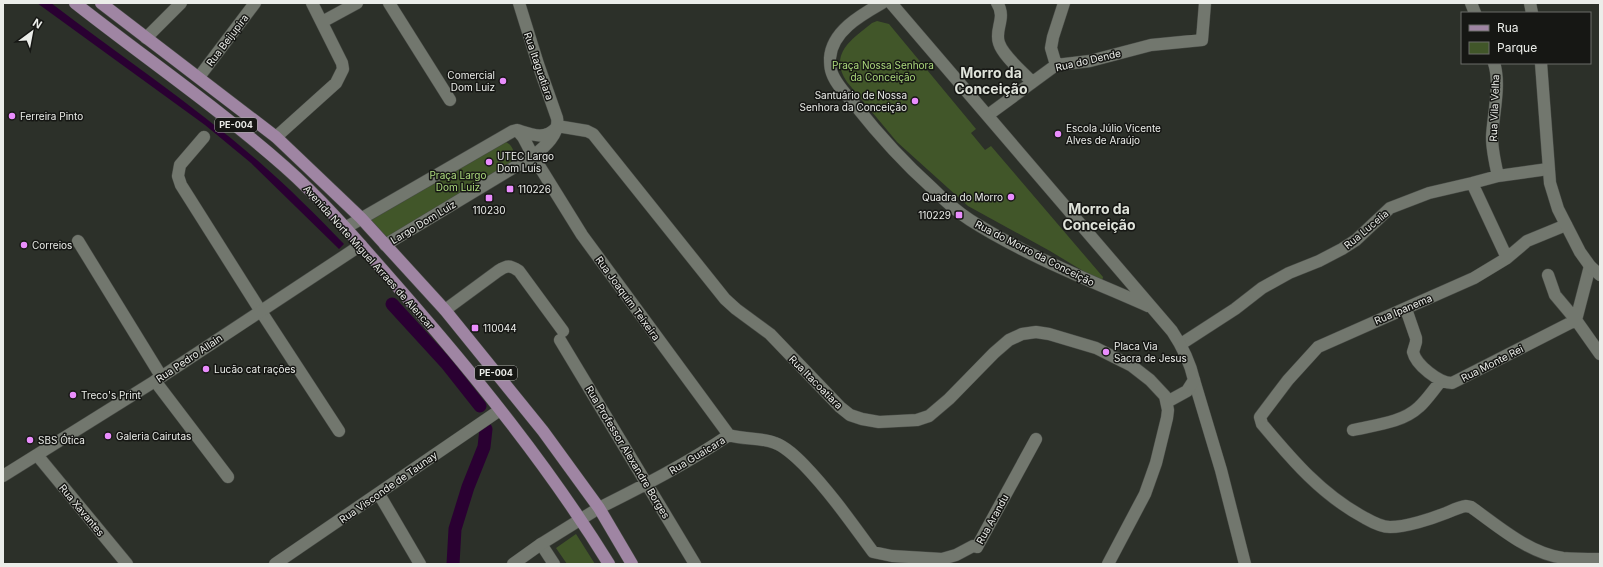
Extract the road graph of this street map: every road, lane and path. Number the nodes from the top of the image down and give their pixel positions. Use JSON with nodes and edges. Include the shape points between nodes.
{"nodes":[{"id":1,"x":75,"y":3,"type":"edge"},
{"id":2,"x":100,"y":3,"type":"edge"},
{"id":3,"x":181,"y":3,"type":"edge"},
{"id":4,"x":254,"y":3,"type":"edge"},
{"id":5,"x":312,"y":3,"type":"edge"},
{"id":6,"x":357,"y":3,"type":"edge"},
{"id":7,"x":389,"y":3,"type":"edge"},
{"id":8,"x":519,"y":3,"type":"edge"},
{"id":9,"x":882,"y":3,"type":"edge"},
{"id":10,"x":891,"y":3,"type":"edge"},
{"id":11,"x":997,"y":3,"type":"edge"},
{"id":12,"x":1064,"y":3,"type":"edge"},
{"id":13,"x":1206,"y":3,"type":"edge"},
{"id":14,"x":322,"y":22,"type":"junction"},
{"id":15,"x":146,"y":38,"type":"junction"},
{"id":16,"x":1494,"y":64,"type":"edge"},
{"id":17,"x":1541,"y":64,"type":"edge"},
{"id":18,"x":1056,"y":65,"type":"junction"},
{"id":19,"x":199,"y":77,"type":"junction"},
{"id":20,"x":1032,"y":82,"type":"junction"},
{"id":21,"x":450,"y":100,"type":"dead end"},
{"id":22,"x":988,"y":115,"type":"junction"},
{"id":23,"x":556,"y":127,"type":"junction"},
{"id":24,"x":517,"y":130,"type":"junction"},
{"id":25,"x":204,"y":137,"type":"dead end"},
{"id":26,"x":276,"y":137,"type":"junction"},
{"id":27,"x":533,"y":156,"type":"junction"},
{"id":28,"x":1548,"y":169,"type":"junction"},
{"id":29,"x":1498,"y":176,"type":"junction"},
{"id":30,"x":1472,"y":183,"type":"junction"},
{"id":31,"x":361,"y":218,"type":"junction"},
{"id":32,"x":1566,"y":225,"type":"junction"},
{"id":33,"x":345,"y":228,"type":"junction"},
{"id":34,"x":78,"y":241,"type":"dead end"},
{"id":35,"x":361,"y":245,"type":"junction"},
{"id":36,"x":385,"y":245,"type":"junction"},
{"id":37,"x":1507,"y":258,"type":"junction"},
{"id":38,"x":1590,"y":266,"type":"junction"},
{"id":39,"x":1548,"y":275,"type":"dead end"},
{"id":40,"x":1600,"y":275,"type":"edge"},
{"id":41,"x":1152,"y":308,"type":"junction"},
{"id":42,"x":1406,"y":309,"type":"junction"},
{"id":43,"x":260,"y":310,"type":"junction"},
{"id":44,"x":445,"y":310,"type":"junction"},
{"id":45,"x":1576,"y":320,"type":"junction"},
{"id":46,"x":1181,"y":344,"type":"junction"},
{"id":47,"x":1600,"y":354,"type":"edge"},
{"id":48,"x":158,"y":378,"type":"junction"},
{"id":49,"x":1194,"y":380,"type":"junction"},
{"id":50,"x":1441,"y":381,"type":"junction"},
{"id":51,"x":1167,"y":402,"type":"junction"},
{"id":52,"x":500,"y":410,"type":"junction"},
{"id":53,"x":1353,"y":430,"type":"dead end"},
{"id":54,"x":339,"y":431,"type":"dead end"},
{"id":55,"x":729,"y":435,"type":"junction"},
{"id":56,"x":1036,"y":439,"type":"dead end"},
{"id":57,"x":37,"y":455,"type":"junction"},
{"id":58,"x":16,"y":469,"type":"junction"},
{"id":59,"x":3,"y":470,"type":"edge"},
{"id":60,"x":3,"y":476,"type":"edge"},
{"id":61,"x":228,"y":477,"type":"dead end"},
{"id":62,"x":648,"y":484,"type":"junction"},
{"id":63,"x":379,"y":494,"type":"junction"},
{"id":64,"x":599,"y":508,"type":"junction"},
{"id":65,"x":581,"y":518,"type":"junction"},
{"id":66,"x":541,"y":544,"type":"junction"},
{"id":67,"x":873,"y":552,"type":"joint"},
{"id":68,"x":1600,"y":559,"type":"edge"},
{"id":69,"x":892,"y":560,"type":"edge"},
{"id":70,"x":128,"y":564,"type":"edge"},
{"id":71,"x":275,"y":564,"type":"edge"},
{"id":72,"x":420,"y":564,"type":"edge"},
{"id":73,"x":513,"y":564,"type":"edge"},
{"id":74,"x":554,"y":564,"type":"edge"},
{"id":75,"x":609,"y":564,"type":"edge"},
{"id":76,"x":632,"y":564,"type":"edge"},
{"id":77,"x":695,"y":564,"type":"edge"},
{"id":78,"x":1108,"y":564,"type":"edge"},
{"id":79,"x":1245,"y":564,"type":"edge"}],
"edges":[{"from":1,"to":33,"type":"main road","name":"Avenida Norte Miguel Arraes de Alencar","number":"PE-004","via":[[234,124],[307,187]]},
{"from":2,"to":15,"type":"main road","name":"Avenida Norte Miguel Arraes de Alencar","number":"PE-004"},
{"from":3,"to":15,"type":"street"},
{"from":4,"to":19,"type":"street","name":"Rua Beijupira"},
{"from":5,"to":14,"type":"street"},
{"from":6,"to":14,"type":"street"},
{"from":7,"to":21,"type":"street"},
{"from":8,"to":23,"type":"street","name":"Rua Itaguatiara","via":[[557,118]]},
{"from":9,"to":41,"type":"street","name":"Rua do Morro da Conceição","via":[[867,11],[841,32],[830,56],[831,71],[836,81],[872,127],[913,170],[970,220],[1055,265]]},
{"from":10,"to":22,"type":"street","name":"Rua do Morro da Conceição"},
{"from":11,"to":20,"type":"street","via":[[1002,19],[998,43]]},
{"from":12,"to":18,"type":"street","via":[[1051,48]]},
{"from":13,"to":18,"type":"street","name":"Rua do Dende","via":[[1202,40],[1151,45],[1090,61]]},
{"from":14,"to":26,"type":"street","via":[[343,69],[336,83]]},
{"from":15,"to":19,"type":"main road","name":"Avenida Norte Miguel Arraes de Alencar","number":"PE-004"},
{"from":16,"to":29,"type":"street","name":"Rua Vila Velha","via":[[1497,80],[1492,138]]},
{"from":17,"to":28,"type":"street"},
{"from":18,"to":20,"type":"street","name":"Rua do Dende"},
{"from":19,"to":26,"type":"main road","name":"Avenida Norte Miguel Arraes de Alencar","number":"PE-004"},
{"from":20,"to":22,"type":"street","name":"Rua do Dende"},
{"from":22,"to":41,"type":"street","name":"Rua do Morro da Conceição"},
{"from":23,"to":24,"type":"street","via":[[550,134],[541,136]]},
{"from":23,"to":27,"type":"street","name":"Largo Dom Luiz","via":[[554,135]]},
{"from":23,"to":51,"type":"street","name":"Rua Itacoatiara","via":[[593,134],[736,309],[770,334],[835,403],[850,414],[862,419],[886,422],[916,420],[929,416],[1009,340],[1022,334],[1036,332],[1096,348],[1119,358],[1160,389]]},
{"from":24,"to":27,"type":"street","name":"Rua Joaquim Teixeira"},
{"from":24,"to":31,"type":"street"},
{"from":25,"to":43,"type":"street","via":[[180,165],[178,176],[181,185]]},
{"from":26,"to":31,"type":"main road","name":"Avenida Norte Miguel Arraes de Alencar","number":"PE-004"},
{"from":27,"to":36,"type":"street","name":"Largo Dom Luiz"},
{"from":27,"to":55,"type":"street","name":"Rua Joaquim Teixeira","via":[[582,235]]},
{"from":28,"to":29,"type":"street","name":"Rua Lucelia"},
{"from":28,"to":32,"type":"street","via":[[1558,209]]},
{"from":29,"to":30,"type":"street","name":"Rua Lucelia"},
{"from":30,"to":37,"type":"street"},
{"from":30,"to":46,"type":"street","name":"Rua Lucelia","via":[[1429,193],[1390,208],[1356,240],[1262,288]]},
{"from":31,"to":33,"type":"street"},
{"from":31,"to":36,"type":"main road","name":"Avenida Norte Miguel Arraes de Alencar","number":"PE-004"},
{"from":32,"to":37,"type":"street","name":"Rua Ipanema","via":[[1527,241]]},
{"from":32,"to":38,"type":"street"},
{"from":33,"to":35,"type":"main road","name":"Avenida Norte Miguel Arraes de Alencar","number":"PE-004"},
{"from":34,"to":48,"type":"street"},
{"from":35,"to":43,"type":"street","name":"Rua Pedro Allain"},
{"from":35,"to":52,"type":"main road","name":"Avenida Norte Miguel Arraes de Alencar","number":"PE-004","via":[[456,354]]},
{"from":36,"to":44,"type":"main road","name":"Avenida Norte Miguel Arraes de Alencar","number":"PE-004"},
{"from":37,"to":42,"type":"street","name":"Rua Ipanema","via":[[1474,278]]},
{"from":38,"to":40,"type":"street"},
{"from":38,"to":45,"type":"street"},
{"from":39,"to":45,"type":"street","via":[[1555,295]]},
{"from":41,"to":46,"type":"street","name":"Rua do Morro da Conceição"},
{"from":42,"to":50,"type":"street","via":[[1416,342],[1414,356]]},
{"from":42,"to":68,"type":"street","name":"Rua Ipanema","via":[[1318,347],[1288,380],[1260,417],[1262,424],[1313,480],[1349,509],[1375,523],[1386,527],[1397,526],[1421,521],[1461,507],[1471,507],[1505,532],[1542,552],[1562,558]]},
{"from":43,"to":48,"type":"street","name":"Rua Pedro Allain"},
{"from":43,"to":54,"type":"street"},
{"from":44,"to":62,"type":"street","name":"Rua Professor Alexandre Borges","via":[[505,266],[510,265],[519,271],[562,336]]},
{"from":44,"to":64,"type":"main road","name":"Avenida Norte Miguel Arraes de Alencar","number":"PE-004","via":[[543,431]]},
{"from":45,"to":47,"type":"street"},
{"from":45,"to":50,"type":"street","name":"Rua Monte Rei","via":[[1452,382]]},
{"from":46,"to":49,"type":"street","name":"Rua do Morro da Conceição","via":[[1192,368]]},
{"from":48,"to":57,"type":"street","name":"Rua Pedro Allain"},
{"from":48,"to":61,"type":"street"},
{"from":49,"to":51,"type":"street","via":[[1187,391]]},
{"from":49,"to":79,"type":"street","name":"Rua do Morro da Conceição"},
{"from":50,"to":53,"type":"street","via":[[1419,407],[1409,414]]},
{"from":51,"to":78,"type":"street","via":[[1167,418],[1156,463],[1141,500]]},
{"from":52,"to":63,"type":"street","name":"Rua Visconde de Taunay"},
{"from":52,"to":65,"type":"main road","name":"Avenida Norte Miguel Arraes de Alencar","number":"PE-004"},
{"from":55,"to":62,"type":"street","name":"Rua Guaicara"},
{"from":55,"to":67,"type":"street","name":"Rua Guaicara","via":[[775,443],[786,449],[833,497]]},
{"from":56,"to":69,"type":"street","name":"Rua Arandu","via":[[978,547],[973,546],[942,559]]},
{"from":57,"to":58,"type":"street","name":"Rua Pedro Allain"},
{"from":57,"to":70,"type":"street","name":"Rua Xavantes"},
{"from":58,"to":59,"type":"street","name":"Rua Pedro Allain"},
{"from":58,"to":60,"type":"street","name":"Rua Pedro Allain"},
{"from":62,"to":64,"type":"street","name":"Rua Guaicara"},
{"from":62,"to":77,"type":"street","name":"Rua Professor Alexandre Borges"},
{"from":63,"to":71,"type":"street","name":"Rua Visconde de Taunay"},
{"from":63,"to":72,"type":"street"},
{"from":64,"to":65,"type":"street","name":"Rua Guaicara"},
{"from":64,"to":76,"type":"main road","name":"Avenida Norte Miguel Arraes de Alencar","number":"PE-004"},
{"from":65,"to":66,"type":"street","name":"Rua Guaicara"},
{"from":65,"to":75,"type":"main road","name":"Avenida Norte Miguel Arraes de Alencar","number":"PE-004"},
{"from":66,"to":73,"type":"street","name":"Rua Guaicara"},
{"from":66,"to":74,"type":"street"},
{"from":67,"to":69,"type":"street","name":"Rua Arandu"}]}
